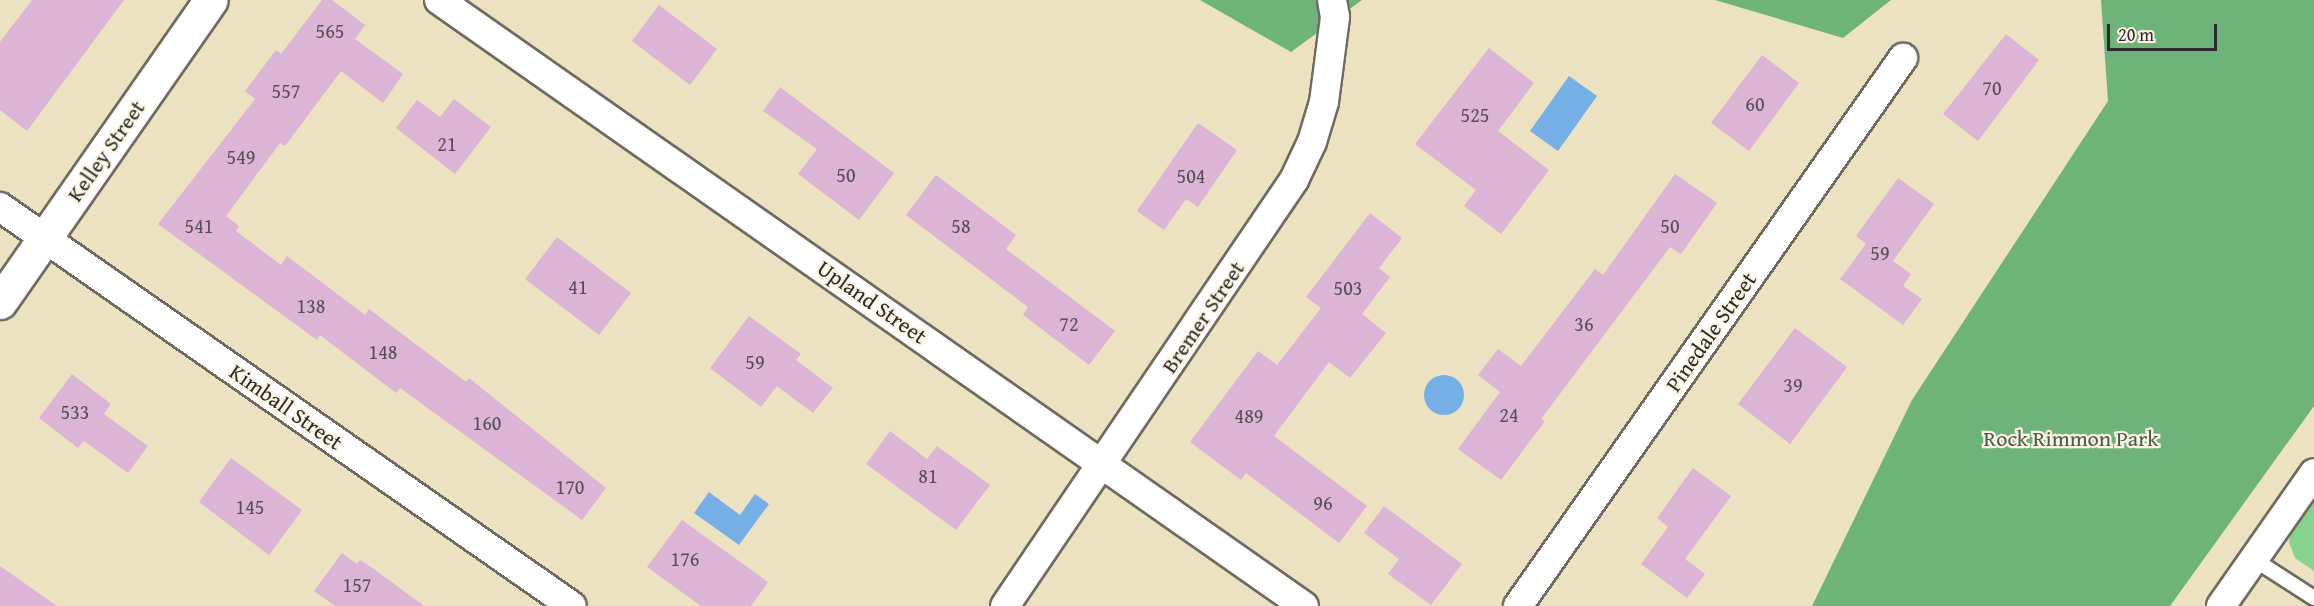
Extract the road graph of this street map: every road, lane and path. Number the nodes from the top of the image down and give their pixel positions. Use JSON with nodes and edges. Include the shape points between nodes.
{"nodes":[{"id":1,"x":211,"y":0,"type":"edge"},
{"id":2,"x":439,"y":0,"type":"edge"},
{"id":3,"x":1332,"y":0,"type":"edge"},
{"id":4,"x":1903,"y":58,"type":"dead end"},
{"id":5,"x":0,"y":207,"type":"edge"},
{"id":6,"x":44,"y":239,"type":"junction"},
{"id":7,"x":0,"y":302,"type":"edge"},
{"id":8,"x":1104,"y":465,"type":"junction"},
{"id":9,"x":2314,"y":473,"type":"edge"},
{"id":10,"x":2255,"y":560,"type":"junction"},
{"id":11,"x":2314,"y":598,"type":"edge"},
{"id":12,"x":572,"y":606,"type":"edge"},
{"id":13,"x":1005,"y":606,"type":"edge"},
{"id":14,"x":1304,"y":606,"type":"edge"},
{"id":15,"x":1518,"y":606,"type":"edge"},
{"id":16,"x":2221,"y":606,"type":"edge"}],
"edges":[{"from":1,"to":6,"type":"street","name":"Kelley Street"},
{"from":2,"to":8,"type":"street","name":"Upland Street"},
{"from":3,"to":8,"type":"street","name":"Bremer Street","via":[[1335,17],[1324,102],[1312,142],[1294,180]]},
{"from":4,"to":15,"type":"street","name":"Pinedale Street"},
{"from":5,"to":6,"type":"street","name":"Kimball Street"},
{"from":6,"to":7,"type":"street","name":"Kelley Street"},
{"from":6,"to":12,"type":"street","name":"Kimball Street"},
{"from":8,"to":13,"type":"street","name":"Bremer Street"},
{"from":8,"to":14,"type":"street","name":"Upland Street"},
{"from":9,"to":10,"type":"street"},
{"from":10,"to":11,"type":"lane"},
{"from":10,"to":16,"type":"street"}]}
